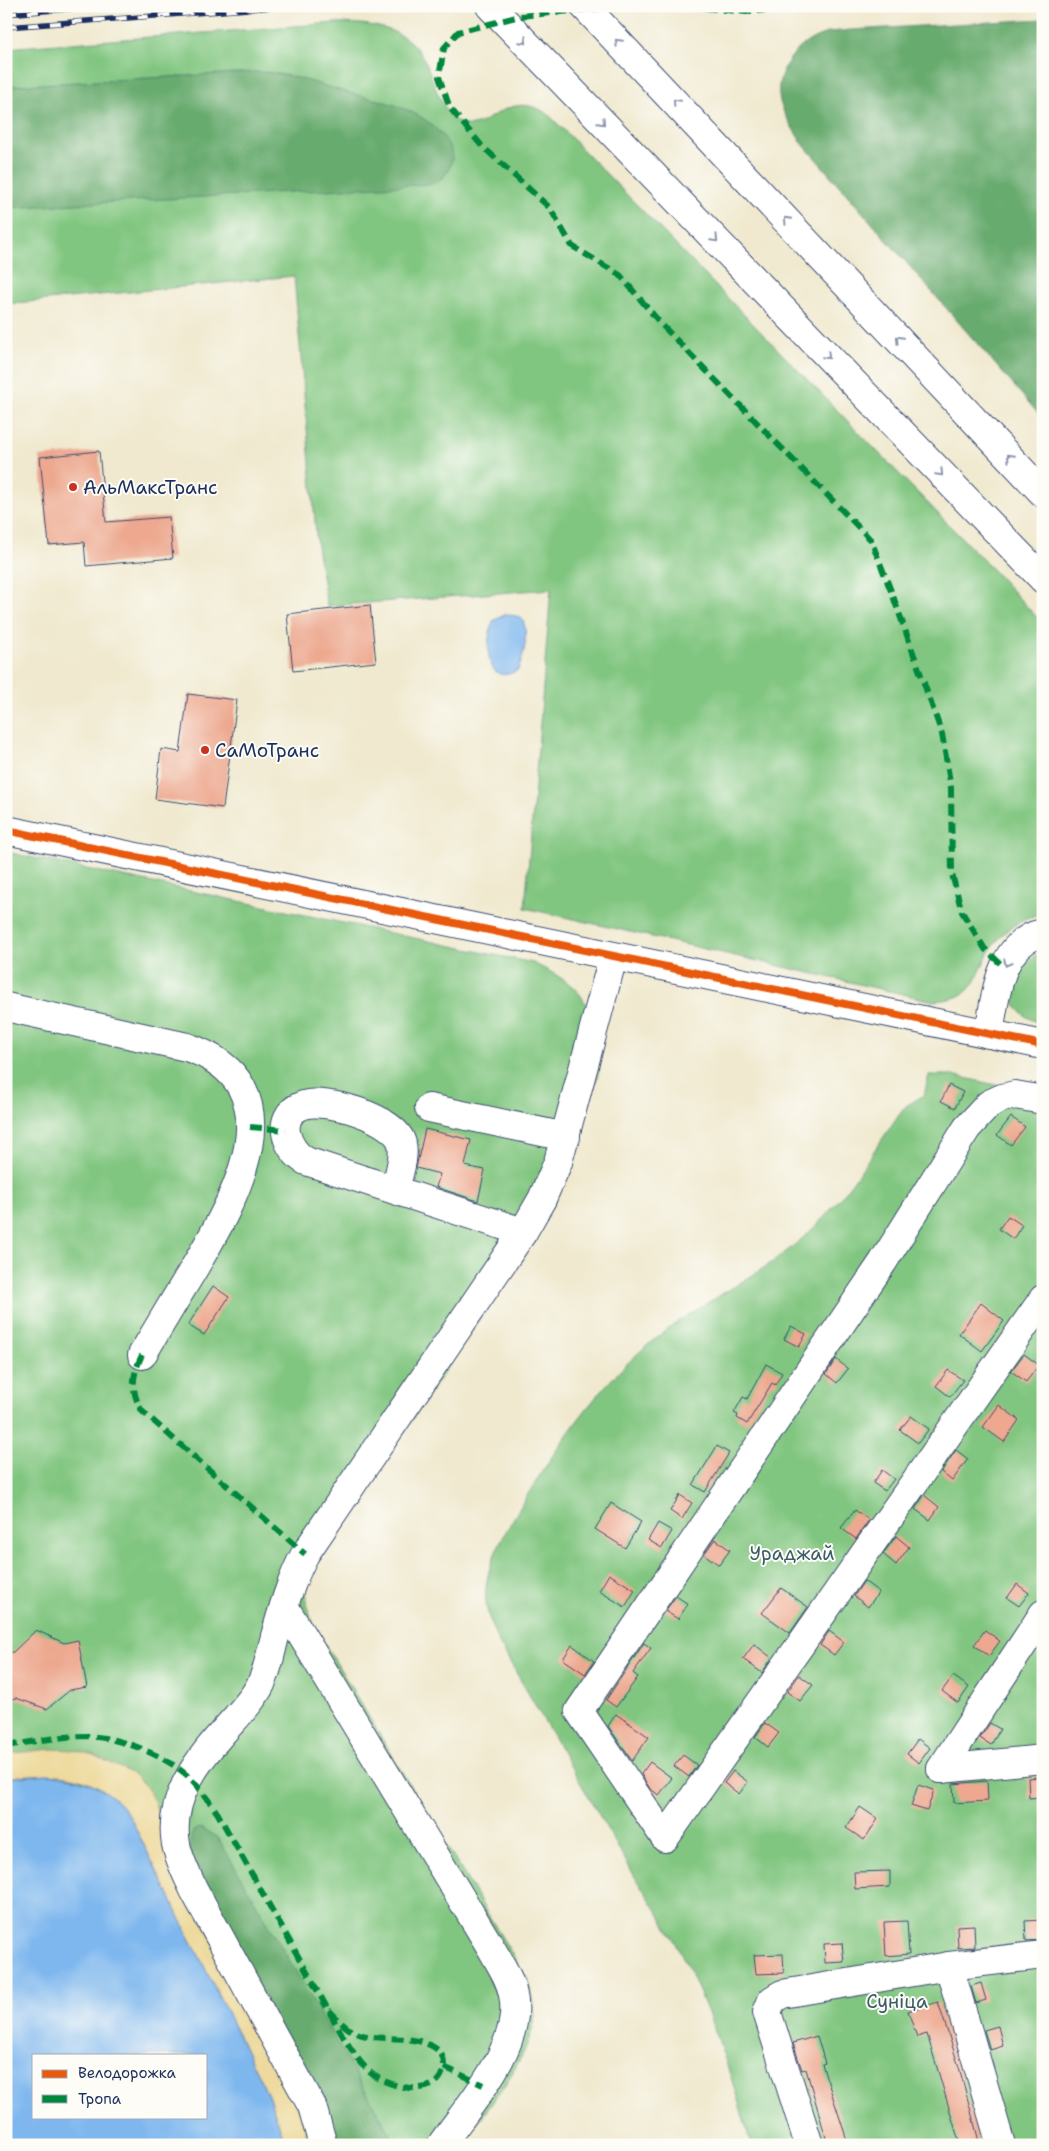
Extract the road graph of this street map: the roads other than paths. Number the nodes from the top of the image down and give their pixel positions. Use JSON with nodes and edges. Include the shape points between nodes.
{"nodes":[{"id":1,"x":490,"y":6,"type":"edge"},
{"id":2,"x":584,"y":6,"type":"edge"},
{"id":3,"x":1043,"y":493,"type":"edge"},
{"id":4,"x":1043,"y":579,"type":"edge"},
{"id":5,"x":6,"y":830,"type":"edge"},
{"id":6,"x":1043,"y":933,"type":"edge"},
{"id":7,"x":613,"y":957,"type":"junction"},
{"id":8,"x":6,"y":1008,"type":"edge"},
{"id":9,"x":989,"y":1034,"type":"junction"},
{"id":10,"x":1043,"y":1045,"type":"edge"},
{"id":11,"x":1043,"y":1100,"type":"edge"},
{"id":12,"x":429,"y":1108,"type":"dead end"},
{"id":13,"x":566,"y":1137,"type":"junction"},
{"id":14,"x":395,"y":1190,"type":"dead end"},
{"id":15,"x":523,"y":1232,"type":"junction"},
{"id":16,"x":1043,"y":1299,"type":"edge"},
{"id":17,"x":142,"y":1355,"type":"dead end"},
{"id":18,"x":284,"y":1606,"type":"junction"},
{"id":19,"x":1043,"y":1614,"type":"edge"},
{"id":20,"x":1043,"y":1759,"type":"edge"},
{"id":21,"x":1043,"y":1955,"type":"edge"},
{"id":22,"x":949,"y":1966,"type":"junction"},
{"id":23,"x":323,"y":2145,"type":"edge"},
{"id":24,"x":442,"y":2145,"type":"edge"},
{"id":25,"x":809,"y":2145,"type":"edge"},
{"id":26,"x":1001,"y":2145,"type":"edge"}],
"edges":[{"from":1,"to":4,"type":"main road","one_way":true},
{"from":3,"to":2,"type":"main road","one_way":true},
{"from":5,"to":7,"type":"main road"},
{"from":6,"to":9,"type":"main road","one_way":true,"via":[[1025,940],[1013,951],[1004,967]]},
{"from":7,"to":9,"type":"main road"},
{"from":7,"to":13,"type":"main road"},
{"from":8,"to":17,"type":"main road","via":[[206,1053],[223,1063],[246,1096],[250,1136],[238,1184],[220,1224]]},
{"from":9,"to":10,"type":"main road"},
{"from":11,"to":16,"type":"main road","via":[[1015,1096],[1002,1098],[989,1104],[967,1128],[883,1262],[579,1711],[665,1838]]},
{"from":12,"to":13,"type":"main road"},
{"from":13,"to":15,"type":"main road","via":[[551,1181]]},
{"from":14,"to":15,"type":"main road"},
{"from":15,"to":18,"type":"main road","via":[[305,1554],[293,1577]]},
{"from":18,"to":23,"type":"main road","via":[[261,1684],[250,1702],[203,1754],[188,1776],[175,1822],[176,1844],[194,1890],[312,2106]]},
{"from":18,"to":24,"type":"main road","via":[[490,1946],[513,1995],[515,2019],[510,2041]]},
{"from":19,"to":20,"type":"main road","via":[[941,1769]]},
{"from":21,"to":22,"type":"main road"},
{"from":22,"to":25,"type":"main road","via":[[782,1994],[772,2000],[767,2012]]},
{"from":22,"to":26,"type":"main road"}]}
